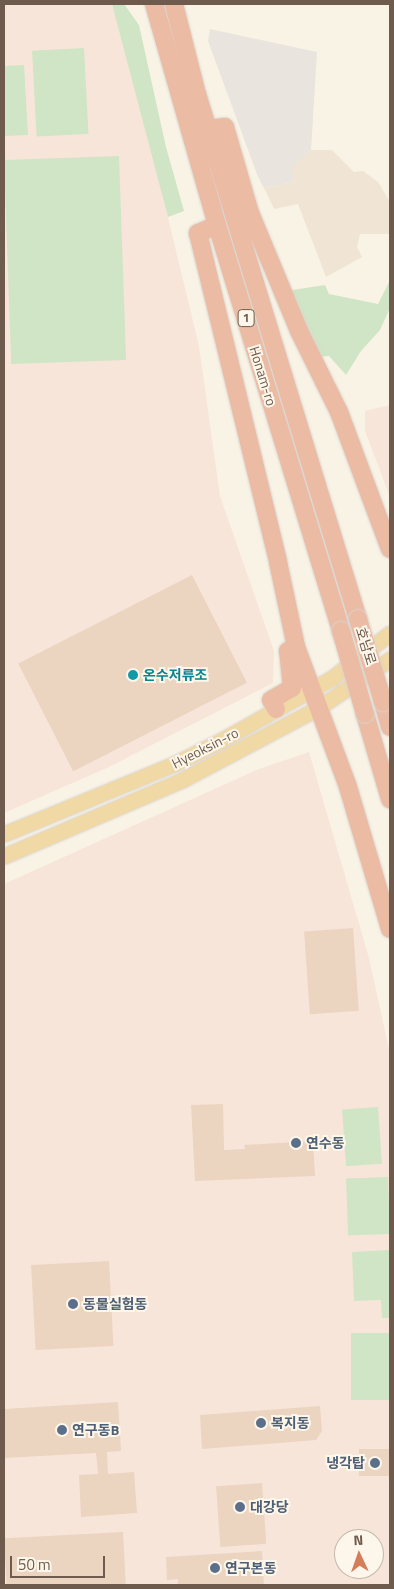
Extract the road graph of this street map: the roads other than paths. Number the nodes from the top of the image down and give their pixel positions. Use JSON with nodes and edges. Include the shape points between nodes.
{"nodes":[{"id":1,"x":154,"y":4,"type":"edge"},
{"id":2,"x":174,"y":4,"type":"edge"},
{"id":3,"x":209,"y":129,"type":"junction"},
{"id":4,"x":217,"y":225,"type":"junction"},
{"id":5,"x":390,"y":549,"type":"edge"},
{"id":6,"x":358,"y":619,"type":"joint"},
{"id":7,"x":342,"y":631,"type":"joint"},
{"id":8,"x":390,"y":634,"type":"edge"},
{"id":9,"x":296,"y":647,"type":"junction"},
{"id":10,"x":390,"y":659,"type":"edge"},
{"id":11,"x":311,"y":691,"type":"junction"},
{"id":12,"x":318,"y":708,"type":"junction"},
{"id":13,"x":276,"y":709,"type":"junction"},
{"id":14,"x":390,"y":726,"type":"edge"},
{"id":15,"x":390,"y":799,"type":"edge"},
{"id":16,"x":4,"y":834,"type":"edge"},
{"id":17,"x":4,"y":856,"type":"edge"},
{"id":18,"x":390,"y":929,"type":"edge"}],
"edges":[{"from":1,"to":4,"type":"highway","name":"Honam-ro","number":"1"},
{"from":2,"to":3,"type":"highway","name":"Honam-ro","number":"1"},
{"from":3,"to":5,"type":"highway","via":[[225,127],[250,213],[299,331],[339,412]]},
{"from":3,"to":6,"type":"highway","name":"Honam-ro","number":"1"},
{"from":4,"to":7,"type":"highway","name":"Honam-ro","number":"1"},
{"from":4,"to":9,"type":"highway","via":[[198,233]]},
{"from":6,"to":14,"type":"highway","name":"호남로","number":"1","bridge":true},
{"from":7,"to":15,"type":"highway","name":"호남로","number":"1","bridge":true},
{"from":8,"to":11,"type":"main road","name":"Hyeoksin-ro"},
{"from":9,"to":11,"type":"highway"},
{"from":9,"to":13,"type":"highway","via":[[288,651],[292,688],[271,700]]},
{"from":10,"to":12,"type":"main road","name":"Hyeoksin-ro"},
{"from":11,"to":12,"type":"highway"},
{"from":11,"to":13,"type":"main road","name":"Hyeoksin-ro"},
{"from":12,"to":17,"type":"main road","name":"Hyeoksin-ro","via":[[182,780]]},
{"from":12,"to":18,"type":"highway","via":[[348,787]]},
{"from":13,"to":16,"type":"main road","name":"Hyeoksin-ro","via":[[174,764]]}]}
